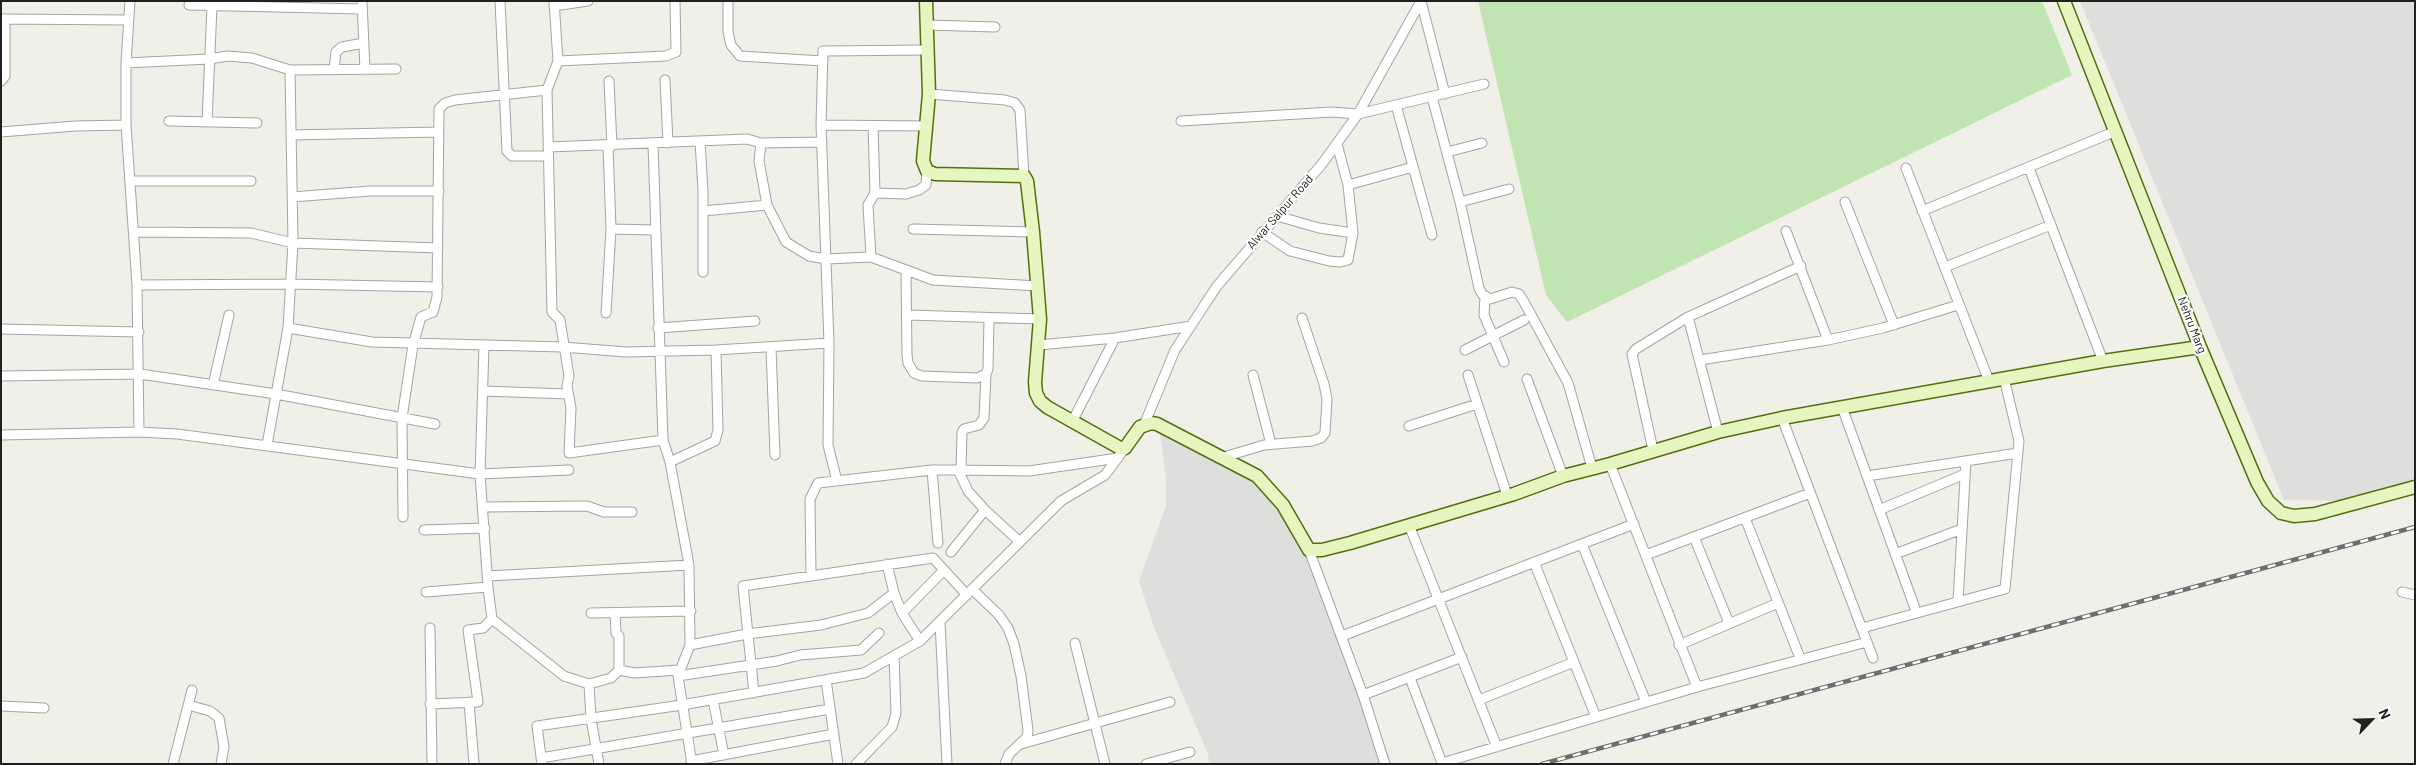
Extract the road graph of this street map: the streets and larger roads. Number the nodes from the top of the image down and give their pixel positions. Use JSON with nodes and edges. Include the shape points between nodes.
{"nodes":[{"id":1,"x":130,"y":1,"type":"edge"},
{"id":2,"x":500,"y":1,"type":"edge"},
{"id":3,"x":582,"y":1,"type":"edge"},
{"id":4,"x":588,"y":1,"type":"edge"},
{"id":5,"x":675,"y":1,"type":"edge"},
{"id":6,"x":728,"y":1,"type":"edge"},
{"id":7,"x":926,"y":1,"type":"edge"},
{"id":8,"x":1421,"y":1,"type":"edge"},
{"id":9,"x":2064,"y":1,"type":"edge"},
{"id":10,"x":554,"y":4,"type":"edge"},
{"id":11,"x":189,"y":5,"type":"dead end"},
{"id":12,"x":362,"y":5,"type":"edge"},
{"id":13,"x":212,"y":6,"type":"junction"},
{"id":14,"x":3,"y":19,"type":"edge"},
{"id":15,"x":128,"y":20,"type":"junction"},
{"id":16,"x":928,"y":26,"type":"junction"},
{"id":17,"x":995,"y":27,"type":"dead end"},
{"id":18,"x":364,"y":43,"type":"junction"},
{"id":19,"x":928,"y":50,"type":"junction"},
{"id":20,"x":209,"y":59,"type":"junction"},
{"id":21,"x":558,"y":61,"type":"junction"},
{"id":22,"x":823,"y":61,"type":"junction"},
{"id":23,"x":126,"y":63,"type":"junction"},
{"id":24,"x":396,"y":69,"type":"dead end"},
{"id":25,"x":290,"y":70,"type":"junction"},
{"id":26,"x":334,"y":70,"type":"junction"},
{"id":27,"x":365,"y":70,"type":"junction"},
{"id":28,"x":1,"y":80,"type":"edge"},
{"id":29,"x":665,"y":80,"type":"dead end"},
{"id":30,"x":608,"y":81,"type":"dead end"},
{"id":31,"x":1484,"y":84,"type":"dead end"},
{"id":32,"x":547,"y":90,"type":"junction"},
{"id":33,"x":928,"y":94,"type":"junction"},
{"id":34,"x":1445,"y":94,"type":"junction"},
{"id":35,"x":505,"y":95,"type":"junction"},
{"id":36,"x":1432,"y":97,"type":"junction"},
{"id":37,"x":1396,"y":105,"type":"junction"},
{"id":38,"x":1358,"y":114,"type":"junction"},
{"id":39,"x":169,"y":121,"type":"dead end"},
{"id":40,"x":1181,"y":121,"type":"dead end"},
{"id":41,"x":206,"y":122,"type":"junction"},
{"id":42,"x":257,"y":123,"type":"dead end"},
{"id":43,"x":126,"y":125,"type":"junction"},
{"id":44,"x":821,"y":125,"type":"junction"},
{"id":45,"x":874,"y":126,"type":"junction"},
{"id":46,"x":927,"y":126,"type":"junction"},
{"id":47,"x":2116,"y":131,"type":"junction"},
{"id":48,"x":1,"y":132,"type":"edge"},
{"id":49,"x":438,"y":132,"type":"junction"},
{"id":50,"x":291,"y":135,"type":"junction"},
{"id":51,"x":700,"y":141,"type":"junction"},
{"id":52,"x":822,"y":142,"type":"junction"},
{"id":53,"x":668,"y":143,"type":"junction"},
{"id":54,"x":761,"y":143,"type":"junction"},
{"id":55,"x":1482,"y":143,"type":"dead end"},
{"id":56,"x":653,"y":144,"type":"junction"},
{"id":57,"x":1337,"y":144,"type":"junction"},
{"id":58,"x":610,"y":146,"type":"junction"},
{"id":59,"x":548,"y":152,"type":"junction"},
{"id":60,"x":1447,"y":152,"type":"junction"},
{"id":61,"x":1413,"y":166,"type":"junction"},
{"id":62,"x":1906,"y":168,"type":"dead end"},
{"id":63,"x":2029,"y":168,"type":"junction"},
{"id":64,"x":927,"y":171,"type":"junction"},
{"id":65,"x":1024,"y":176,"type":"junction"},
{"id":66,"x":130,"y":181,"type":"junction"},
{"id":67,"x":251,"y":182,"type":"dead end"},
{"id":68,"x":1348,"y":185,"type":"junction"},
{"id":69,"x":1509,"y":189,"type":"dead end"},
{"id":70,"x":439,"y":191,"type":"junction"},
{"id":71,"x":875,"y":193,"type":"junction"},
{"id":72,"x":292,"y":197,"type":"junction"},
{"id":73,"x":1460,"y":202,"type":"junction"},
{"id":74,"x":1845,"y":202,"type":"dead end"},
{"id":75,"x":767,"y":205,"type":"junction"},
{"id":76,"x":703,"y":211,"type":"junction"},
{"id":77,"x":1922,"y":211,"type":"junction"},
{"id":78,"x":1277,"y":216,"type":"junction"},
{"id":79,"x":2052,"y":225,"type":"junction"},
{"id":80,"x":611,"y":229,"type":"junction"},
{"id":81,"x":913,"y":229,"type":"dead end"},
{"id":82,"x":656,"y":230,"type":"junction"},
{"id":83,"x":1786,"y":231,"type":"dead end"},
{"id":84,"x":134,"y":232,"type":"junction"},
{"id":85,"x":1033,"y":232,"type":"junction"},
{"id":86,"x":1262,"y":232,"type":"junction"},
{"id":87,"x":1353,"y":233,"type":"junction"},
{"id":88,"x":1432,"y":235,"type":"dead end"},
{"id":89,"x":293,"y":243,"type":"junction"},
{"id":90,"x":438,"y":248,"type":"junction"},
{"id":91,"x":871,"y":257,"type":"junction"},
{"id":92,"x":826,"y":259,"type":"junction"},
{"id":93,"x":1801,"y":266,"type":"junction"},
{"id":94,"x":1945,"y":267,"type":"junction"},
{"id":95,"x":906,"y":271,"type":"junction"},
{"id":96,"x":703,"y":272,"type":"dead end"},
{"id":97,"x":290,"y":284,"type":"junction"},
{"id":98,"x":137,"y":286,"type":"junction"},
{"id":99,"x":1038,"y":286,"type":"junction"},
{"id":100,"x":438,"y":287,"type":"junction"},
{"id":101,"x":1485,"y":297,"type":"junction"},
{"id":102,"x":1958,"y":305,"type":"junction"},
{"id":103,"x":606,"y":313,"type":"dead end"},
{"id":104,"x":907,"y":315,"type":"junction"},
{"id":105,"x":228,"y":316,"type":"dead end"},
{"id":106,"x":1688,"y":317,"type":"junction"},
{"id":107,"x":989,"y":318,"type":"junction"},
{"id":108,"x":1302,"y":318,"type":"dead end"},
{"id":109,"x":1040,"y":319,"type":"junction"},
{"id":110,"x":1524,"y":320,"type":"dead end"},
{"id":111,"x":755,"y":322,"type":"dead end"},
{"id":112,"x":1894,"y":325,"type":"junction"},
{"id":113,"x":1191,"y":326,"type":"junction"},
{"id":114,"x":288,"y":328,"type":"junction"},
{"id":115,"x":658,"y":328,"type":"junction"},
{"id":116,"x":1,"y":329,"type":"edge"},
{"id":117,"x":139,"y":332,"type":"junction"},
{"id":118,"x":1494,"y":336,"type":"junction"},
{"id":119,"x":1115,"y":338,"type":"junction"},
{"id":120,"x":1828,"y":340,"type":"junction"},
{"id":121,"x":829,"y":343,"type":"junction"},
{"id":122,"x":413,"y":345,"type":"junction"},
{"id":123,"x":484,"y":345,"type":"junction"},
{"id":124,"x":1039,"y":345,"type":"junction"},
{"id":125,"x":563,"y":347,"type":"junction"},
{"id":126,"x":2200,"y":347,"type":"junction"},
{"id":127,"x":771,"y":348,"type":"junction"},
{"id":128,"x":716,"y":350,"type":"junction"},
{"id":129,"x":1465,"y":350,"type":"dead end"},
{"id":130,"x":659,"y":352,"type":"junction"},
{"id":131,"x":1700,"y":360,"type":"junction"},
{"id":132,"x":2103,"y":361,"type":"junction"},
{"id":133,"x":1504,"y":362,"type":"dead end"},
{"id":134,"x":140,"y":374,"type":"junction"},
{"id":135,"x":986,"y":374,"type":"junction"},
{"id":136,"x":1253,"y":374,"type":"dead end"},
{"id":137,"x":1468,"y":375,"type":"dead end"},
{"id":138,"x":1,"y":376,"type":"edge"},
{"id":139,"x":2004,"y":378,"type":"junction"},
{"id":140,"x":1527,"y":379,"type":"dead end"},
{"id":141,"x":1989,"y":381,"type":"junction"},
{"id":142,"x":212,"y":385,"type":"junction"},
{"id":143,"x":483,"y":391,"type":"junction"},
{"id":144,"x":276,"y":394,"type":"junction"},
{"id":145,"x":568,"y":394,"type":"junction"},
{"id":146,"x":1477,"y":404,"type":"junction"},
{"id":147,"x":1842,"y":407,"type":"junction"},
{"id":148,"x":402,"y":418,"type":"junction"},
{"id":149,"x":1782,"y":418,"type":"junction"},
{"id":150,"x":1073,"y":420,"type":"junction"},
{"id":151,"x":435,"y":424,"type":"dead end"},
{"id":152,"x":1144,"y":424,"type":"junction"},
{"id":153,"x":1409,"y":426,"type":"dead end"},
{"id":154,"x":139,"y":432,"type":"junction"},
{"id":155,"x":1718,"y":432,"type":"junction"},
{"id":156,"x":1,"y":435,"type":"edge"},
{"id":157,"x":663,"y":440,"type":"junction"},
{"id":158,"x":1271,"y":444,"type":"junction"},
{"id":159,"x":267,"y":446,"type":"junction"},
{"id":160,"x":1654,"y":450,"type":"junction"},
{"id":161,"x":1121,"y":453,"type":"junction"},
{"id":162,"x":2018,"y":453,"type":"junction"},
{"id":163,"x":775,"y":455,"type":"dead end"},
{"id":164,"x":1224,"y":458,"type":"junction"},
{"id":165,"x":1966,"y":461,"type":"junction"},
{"id":166,"x":670,"y":462,"type":"junction"},
{"id":167,"x":1610,"y":464,"type":"junction"},
{"id":168,"x":401,"y":465,"type":"junction"},
{"id":169,"x":1592,"y":468,"type":"junction"},
{"id":170,"x":569,"y":470,"type":"dead end"},
{"id":171,"x":932,"y":470,"type":"junction"},
{"id":172,"x":960,"y":470,"type":"junction"},
{"id":173,"x":480,"y":474,"type":"junction"},
{"id":174,"x":1965,"y":474,"type":"junction"},
{"id":175,"x":1563,"y":476,"type":"junction"},
{"id":176,"x":1866,"y":476,"type":"junction"},
{"id":177,"x":836,"y":481,"type":"junction"},
{"id":178,"x":2415,"y":487,"type":"edge"},
{"id":179,"x":1810,"y":493,"type":"junction"},
{"id":180,"x":1507,"y":495,"type":"junction"},
{"id":181,"x":484,"y":507,"type":"junction"},
{"id":182,"x":985,"y":510,"type":"junction"},
{"id":183,"x":1879,"y":510,"type":"junction"},
{"id":184,"x":632,"y":512,"type":"dead end"},
{"id":185,"x":403,"y":516,"type":"dead end"},
{"id":186,"x":1745,"y":518,"type":"junction"},
{"id":187,"x":1634,"y":524,"type":"junction"},
{"id":188,"x":1409,"y":525,"type":"junction"},
{"id":189,"x":485,"y":528,"type":"junction"},
{"id":190,"x":1962,"y":529,"type":"junction"},
{"id":191,"x":424,"y":530,"type":"dead end"},
{"id":192,"x":1694,"y":537,"type":"junction"},
{"id":193,"x":1020,"y":542,"type":"junction"},
{"id":194,"x":938,"y":543,"type":"dead end"},
{"id":195,"x":1582,"y":544,"type":"junction"},
{"id":196,"x":1309,"y":550,"type":"junction"},
{"id":197,"x":951,"y":552,"type":"dead end"},
{"id":198,"x":1895,"y":554,"type":"junction"},
{"id":199,"x":1646,"y":555,"type":"junction"},
{"id":200,"x":1534,"y":562,"type":"junction"},
{"id":201,"x":887,"y":564,"type":"junction"},
{"id":202,"x":689,"y":565,"type":"junction"},
{"id":203,"x":944,"y":570,"type":"junction"},
{"id":204,"x":811,"y":574,"type":"junction"},
{"id":205,"x":488,"y":576,"type":"junction"},
{"id":206,"x":488,"y":587,"type":"junction"},
{"id":207,"x":426,"y":592,"type":"dead end"},
{"id":208,"x":970,"y":592,"type":"junction"},
{"id":209,"x":2402,"y":592,"type":"dead end"},
{"id":210,"x":894,"y":594,"type":"junction"},
{"id":211,"x":2415,"y":595,"type":"edge"},
{"id":212,"x":1439,"y":599,"type":"junction"},
{"id":213,"x":1958,"y":601,"type":"junction"},
{"id":214,"x":1778,"y":603,"type":"junction"},
{"id":215,"x":690,"y":611,"type":"junction"},
{"id":216,"x":1916,"y":612,"type":"junction"},
{"id":217,"x":615,"y":613,"type":"junction"},
{"id":218,"x":902,"y":613,"type":"junction"},
{"id":219,"x":591,"y":614,"type":"dead end"},
{"id":220,"x":492,"y":618,"type":"junction"},
{"id":221,"x":940,"y":622,"type":"junction"},
{"id":222,"x":1729,"y":623,"type":"junction"},
{"id":223,"x":430,"y":628,"type":"dead end"},
{"id":224,"x":1862,"y":628,"type":"junction"},
{"id":225,"x":879,"y":633,"type":"dead end"},
{"id":226,"x":747,"y":634,"type":"junction"},
{"id":227,"x":1342,"y":636,"type":"junction"},
{"id":228,"x":920,"y":641,"type":"junction"},
{"id":229,"x":1867,"y":642,"type":"junction"},
{"id":230,"x":1075,"y":644,"type":"dead end"},
{"id":231,"x":690,"y":645,"type":"junction"},
{"id":232,"x":1679,"y":645,"type":"junction"},
{"id":233,"x":894,"y":656,"type":"junction"},
{"id":234,"x":1462,"y":658,"type":"junction"},
{"id":235,"x":1800,"y":658,"type":"junction"},
{"id":236,"x":1873,"y":658,"type":"dead end"},
{"id":237,"x":1574,"y":662,"type":"junction"},
{"id":238,"x":750,"y":665,"type":"junction"},
{"id":239,"x":619,"y":670,"type":"junction"},
{"id":240,"x":679,"y":673,"type":"junction"},
{"id":241,"x":1410,"y":678,"type":"junction"},
{"id":242,"x":826,"y":680,"type":"junction"},
{"id":243,"x":589,"y":684,"type":"junction"},
{"id":244,"x":1697,"y":687,"type":"junction"},
{"id":245,"x":192,"y":690,"type":"dead end"},
{"id":246,"x":754,"y":693,"type":"junction"},
{"id":247,"x":1363,"y":695,"type":"junction"},
{"id":248,"x":713,"y":700,"type":"junction"},
{"id":249,"x":1479,"y":700,"type":"junction"},
{"id":250,"x":469,"y":702,"type":"junction"},
{"id":251,"x":1170,"y":702,"type":"dead end"},
{"id":252,"x":1646,"y":702,"type":"junction"},
{"id":253,"x":188,"y":704,"type":"junction"},
{"id":254,"x":430,"y":704,"type":"junction"},
{"id":255,"x":682,"y":705,"type":"junction"},
{"id":256,"x":1,"y":706,"type":"edge"},
{"id":257,"x":44,"y":708,"type":"dead end"},
{"id":258,"x":830,"y":709,"type":"junction"},
{"id":259,"x":1596,"y":717,"type":"junction"},
{"id":260,"x":590,"y":718,"type":"junction"},
{"id":261,"x":1095,"y":724,"type":"junction"},
{"id":262,"x":718,"y":727,"type":"junction"},
{"id":263,"x":686,"y":733,"type":"junction"},
{"id":264,"x":834,"y":734,"type":"junction"},
{"id":265,"x":1021,"y":744,"type":"junction"},
{"id":266,"x":1497,"y":747,"type":"junction"},
{"id":267,"x":596,"y":750,"type":"junction"},
{"id":268,"x":1190,"y":752,"type":"dead end"},
{"id":269,"x":724,"y":755,"type":"junction"},
{"id":270,"x":541,"y":761,"type":"edge"},
{"id":271,"x":692,"y":762,"type":"edge"},
{"id":272,"x":173,"y":764,"type":"edge"},
{"id":273,"x":221,"y":764,"type":"edge"},
{"id":274,"x":432,"y":764,"type":"edge"},
{"id":275,"x":474,"y":764,"type":"edge"},
{"id":276,"x":599,"y":764,"type":"edge"},
{"id":277,"x":838,"y":764,"type":"edge"},
{"id":278,"x":857,"y":764,"type":"edge"},
{"id":279,"x":947,"y":764,"type":"edge"},
{"id":280,"x":1005,"y":764,"type":"edge"},
{"id":281,"x":1105,"y":764,"type":"edge"},
{"id":282,"x":1146,"y":764,"type":"edge"},
{"id":283,"x":1385,"y":764,"type":"edge"}],
"edges":[{"from":1,"to":15,"type":"street"},
{"from":2,"to":35,"type":"street"},
{"from":3,"to":4,"type":"street"},
{"from":3,"to":10,"type":"street"},
{"from":5,"to":21,"type":"street","via":[[676,52],[666,56]]},
{"from":6,"to":22,"type":"street","via":[[728,32],[731,45],[740,56]]},
{"from":7,"to":16,"type":"street"},
{"from":8,"to":34,"type":"street"},
{"from":8,"to":38,"type":"street","name":"Alwar Salpur Road"},
{"from":9,"to":47,"type":"street","name":"Nehru Marg"},
{"from":10,"to":21,"type":"street"},
{"from":11,"to":13,"type":"street"},
{"from":12,"to":13,"type":"street"},
{"from":12,"to":18,"type":"street"},
{"from":13,"to":20,"type":"street"},
{"from":14,"to":15,"type":"street"},
{"from":14,"to":28,"type":"street","via":[[5,76]]},
{"from":15,"to":23,"type":"street"},
{"from":16,"to":17,"type":"street"},
{"from":16,"to":19,"type":"street"},
{"from":18,"to":26,"type":"street","via":[[342,47],[336,52]]},
{"from":18,"to":27,"type":"street"},
{"from":19,"to":22,"type":"street","via":[[824,51]]},
{"from":19,"to":33,"type":"street"},
{"from":20,"to":23,"type":"street"},
{"from":20,"to":25,"type":"street","via":[[228,56],[252,58]]},
{"from":20,"to":41,"type":"street"},
{"from":21,"to":32,"type":"street"},
{"from":22,"to":44,"type":"street"},
{"from":23,"to":43,"type":"street"},
{"from":24,"to":27,"type":"street"},
{"from":25,"to":26,"type":"street"},
{"from":25,"to":50,"type":"street"},
{"from":26,"to":27,"type":"street"},
{"from":29,"to":53,"type":"street"},
{"from":30,"to":58,"type":"street"},
{"from":31,"to":34,"type":"street"},
{"from":32,"to":35,"type":"street"},
{"from":32,"to":59,"type":"street"},
{"from":33,"to":46,"type":"street"},
{"from":33,"to":65,"type":"street","via":[[1015,103],[1020,110]]},
{"from":34,"to":36,"type":"street"},
{"from":35,"to":49,"type":"street","via":[[445,103],[439,110]]},
{"from":35,"to":59,"type":"street","via":[[508,154]]},
{"from":36,"to":37,"type":"street"},
{"from":36,"to":60,"type":"street"},
{"from":37,"to":38,"type":"street"},
{"from":37,"to":61,"type":"street"},
{"from":38,"to":40,"type":"street","via":[[1332,112]]},
{"from":38,"to":57,"type":"street","name":"Alwar Salpur Road"},
{"from":39,"to":41,"type":"street"},
{"from":41,"to":42,"type":"street"},
{"from":43,"to":48,"type":"street"},
{"from":43,"to":66,"type":"street"},
{"from":44,"to":45,"type":"street"},
{"from":44,"to":52,"type":"street"},
{"from":45,"to":46,"type":"street"},
{"from":45,"to":71,"type":"street"},
{"from":46,"to":64,"type":"street","via":[[923,162]]},
{"from":47,"to":63,"type":"street"},
{"from":47,"to":126,"type":"street","name":"Nehru Marg"},
{"from":49,"to":50,"type":"street"},
{"from":49,"to":70,"type":"street"},
{"from":50,"to":72,"type":"street"},
{"from":51,"to":53,"type":"street"},
{"from":51,"to":54,"type":"street","via":[[747,139]]},
{"from":51,"to":76,"type":"street"},
{"from":52,"to":54,"type":"street"},
{"from":52,"to":92,"type":"street"},
{"from":53,"to":56,"type":"street"},
{"from":54,"to":75,"type":"street","via":[[759,161]]},
{"from":55,"to":60,"type":"street"},
{"from":56,"to":58,"type":"street"},
{"from":56,"to":82,"type":"street"},
{"from":57,"to":68,"type":"street"},
{"from":57,"to":78,"type":"street","name":"Alwar Salpur Road"},
{"from":58,"to":59,"type":"street"},
{"from":58,"to":80,"type":"street"},
{"from":59,"to":125,"type":"street","via":[[552,312],[560,320]]},
{"from":60,"to":73,"type":"street"},
{"from":61,"to":68,"type":"street"},
{"from":61,"to":88,"type":"street"},
{"from":62,"to":77,"type":"street"},
{"from":63,"to":77,"type":"street"},
{"from":63,"to":79,"type":"street"},
{"from":64,"to":65,"type":"street","via":[[935,174]]},
{"from":64,"to":71,"type":"street","via":[[926,185],[919,190],[906,194]]},
{"from":65,"to":85,"type":"street"},
{"from":66,"to":67,"type":"street"},
{"from":66,"to":84,"type":"street"},
{"from":68,"to":87,"type":"street"},
{"from":69,"to":73,"type":"street"},
{"from":70,"to":72,"type":"street","via":[[370,191]]},
{"from":70,"to":90,"type":"street"},
{"from":71,"to":91,"type":"street","via":[[868,205]]},
{"from":72,"to":89,"type":"street"},
{"from":73,"to":101,"type":"street","via":[[1478,288]]},
{"from":74,"to":112,"type":"street"},
{"from":75,"to":76,"type":"street"},
{"from":75,"to":92,"type":"street","via":[[786,242],[808,256]]},
{"from":76,"to":96,"type":"street"},
{"from":77,"to":94,"type":"street"},
{"from":78,"to":86,"type":"street","name":"Alwar Salpur Road"},
{"from":78,"to":87,"type":"street","via":[[1319,228]]},
{"from":79,"to":94,"type":"street"},
{"from":79,"to":132,"type":"street"},
{"from":80,"to":82,"type":"street"},
{"from":80,"to":103,"type":"street"},
{"from":81,"to":85,"type":"street"},
{"from":82,"to":115,"type":"street"},
{"from":83,"to":93,"type":"street"},
{"from":84,"to":89,"type":"street","via":[[251,233]]},
{"from":84,"to":98,"type":"street"},
{"from":85,"to":99,"type":"street"},
{"from":86,"to":87,"type":"street","via":[[1290,251],[1340,262],[1348,260]]},
{"from":86,"to":113,"type":"street","name":"Alwar Salpur Road","via":[[1217,286]]},
{"from":89,"to":90,"type":"street"},
{"from":89,"to":97,"type":"street"},
{"from":90,"to":100,"type":"street"},
{"from":91,"to":92,"type":"street"},
{"from":91,"to":95,"type":"street"},
{"from":92,"to":121,"type":"street"},
{"from":93,"to":106,"type":"street"},
{"from":93,"to":120,"type":"street"},
{"from":94,"to":102,"type":"street"},
{"from":95,"to":99,"type":"street","via":[[932,280]]},
{"from":95,"to":104,"type":"street"},
{"from":97,"to":98,"type":"street"},
{"from":97,"to":100,"type":"street"},
{"from":97,"to":114,"type":"street"},
{"from":98,"to":117,"type":"street"},
{"from":99,"to":109,"type":"street"},
{"from":100,"to":122,"type":"street","via":[[433,312],[421,318]]},
{"from":101,"to":118,"type":"street","via":[[1484,315]]},
{"from":101,"to":169,"type":"street","via":[[1490,299],[1512,292],[1519,294],[1568,383]]},
{"from":102,"to":112,"type":"street"},
{"from":102,"to":141,"type":"street"},
{"from":104,"to":107,"type":"street"},
{"from":104,"to":135,"type":"street","via":[[908,363],[914,374],[977,378]]},
{"from":105,"to":142,"type":"street"},
{"from":106,"to":131,"type":"street"},
{"from":106,"to":160,"type":"street","via":[[1632,354]]},
{"from":107,"to":109,"type":"street"},
{"from":107,"to":135,"type":"street"},
{"from":108,"to":158,"type":"street","via":[[1324,384],[1327,399],[1325,433],[1312,441]]},
{"from":109,"to":124,"type":"street"},
{"from":110,"to":118,"type":"street"},
{"from":111,"to":115,"type":"street"},
{"from":112,"to":120,"type":"street"},
{"from":113,"to":119,"type":"street"},
{"from":113,"to":152,"type":"street","name":"Alwar Salpur Road","via":[[1175,350]]},
{"from":114,"to":122,"type":"street","via":[[372,342]]},
{"from":114,"to":144,"type":"street"},
{"from":115,"to":130,"type":"street"},
{"from":116,"to":117,"type":"street"},
{"from":117,"to":134,"type":"street"},
{"from":118,"to":129,"type":"street"},
{"from":118,"to":133,"type":"street"},
{"from":119,"to":124,"type":"street"},
{"from":119,"to":150,"type":"street"},
{"from":120,"to":131,"type":"street"},
{"from":121,"to":127,"type":"street"},
{"from":121,"to":177,"type":"street","via":[[828,445]]},
{"from":122,"to":123,"type":"street"},
{"from":122,"to":148,"type":"street"},
{"from":123,"to":125,"type":"street"},
{"from":123,"to":143,"type":"street"},
{"from":124,"to":150,"type":"street","via":[[1036,393],[1047,407]]},
{"from":125,"to":130,"type":"street"},
{"from":125,"to":145,"type":"street","via":[[569,376]]},
{"from":126,"to":132,"type":"street"},
{"from":126,"to":178,"type":"street","name":"Nehru Marg","via":[[2257,482],[2268,501],[2281,513],[2294,516],[2315,514]]},
{"from":127,"to":128,"type":"street"},
{"from":127,"to":163,"type":"street"},
{"from":128,"to":130,"type":"street"},
{"from":128,"to":166,"type":"street","via":[[718,430],[715,440]]},
{"from":130,"to":157,"type":"street"},
{"from":131,"to":155,"type":"street"},
{"from":132,"to":139,"type":"street"},
{"from":134,"to":138,"type":"street"},
{"from":134,"to":142,"type":"street"},
{"from":134,"to":154,"type":"street"},
{"from":135,"to":172,"type":"street","via":[[984,418],[979,425],[962,432]]},
{"from":136,"to":158,"type":"street"},
{"from":137,"to":146,"type":"street"},
{"from":139,"to":141,"type":"street"},
{"from":139,"to":162,"type":"street","via":[[2019,441]]},
{"from":140,"to":175,"type":"street"},
{"from":141,"to":147,"type":"street"},
{"from":142,"to":144,"type":"street"},
{"from":143,"to":145,"type":"street"},
{"from":143,"to":173,"type":"street"},
{"from":144,"to":148,"type":"street"},
{"from":144,"to":159,"type":"street"},
{"from":145,"to":157,"type":"street","via":[[571,408],[569,453]]},
{"from":146,"to":153,"type":"street"},
{"from":146,"to":180,"type":"street"},
{"from":147,"to":149,"type":"street"},
{"from":147,"to":176,"type":"street"},
{"from":148,"to":151,"type":"street"},
{"from":148,"to":168,"type":"street"},
{"from":149,"to":155,"type":"street"},
{"from":149,"to":179,"type":"street"},
{"from":150,"to":161,"type":"street","via":[[1120,448]]},
{"from":152,"to":161,"type":"street"},
{"from":152,"to":164,"type":"street","via":[[1165,427]]},
{"from":154,"to":156,"type":"street"},
{"from":154,"to":159,"type":"street"},
{"from":155,"to":160,"type":"street"},
{"from":157,"to":166,"type":"street"},
{"from":158,"to":164,"type":"street"},
{"from":159,"to":168,"type":"street"},
{"from":160,"to":167,"type":"street"},
{"from":161,"to":172,"type":"street","via":[[1029,471]]},
{"from":161,"to":193,"type":"street","via":[[1105,475],[1061,501]]},
{"from":162,"to":165,"type":"street"},
{"from":162,"to":213,"type":"street","via":[[2005,589]]},
{"from":164,"to":196,"type":"street","via":[[1257,476],[1276,495]]},
{"from":165,"to":174,"type":"street"},
{"from":165,"to":176,"type":"street"},
{"from":166,"to":202,"type":"street"},
{"from":167,"to":169,"type":"street"},
{"from":167,"to":187,"type":"street"},
{"from":168,"to":173,"type":"street"},
{"from":168,"to":185,"type":"street"},
{"from":169,"to":175,"type":"street"},
{"from":170,"to":173,"type":"street"},
{"from":171,"to":172,"type":"street"},
{"from":171,"to":177,"type":"street"},
{"from":171,"to":194,"type":"street"},
{"from":172,"to":182,"type":"street","via":[[968,491]]},
{"from":173,"to":181,"type":"street"},
{"from":174,"to":183,"type":"street"},
{"from":174,"to":190,"type":"street"},
{"from":175,"to":180,"type":"street"},
{"from":176,"to":183,"type":"street"},
{"from":177,"to":204,"type":"street","via":[[818,483],[810,499]]},
{"from":179,"to":186,"type":"street"},
{"from":179,"to":224,"type":"street"},
{"from":180,"to":188,"type":"street"},
{"from":181,"to":184,"type":"street","via":[[587,506],[604,512]]},
{"from":181,"to":189,"type":"street"},
{"from":182,"to":193,"type":"street"},
{"from":182,"to":197,"type":"street"},
{"from":183,"to":198,"type":"street"},
{"from":186,"to":192,"type":"street"},
{"from":186,"to":214,"type":"street"},
{"from":187,"to":195,"type":"street"},
{"from":187,"to":199,"type":"street"},
{"from":188,"to":196,"type":"street","via":[[1322,550]]},
{"from":188,"to":212,"type":"street"},
{"from":189,"to":191,"type":"street"},
{"from":189,"to":205,"type":"street"},
{"from":190,"to":198,"type":"street"},
{"from":190,"to":213,"type":"street"},
{"from":192,"to":199,"type":"street"},
{"from":192,"to":222,"type":"street"},
{"from":193,"to":208,"type":"street"},
{"from":195,"to":200,"type":"street"},
{"from":195,"to":252,"type":"street"},
{"from":196,"to":227,"type":"street"},
{"from":198,"to":216,"type":"street"},
{"from":199,"to":232,"type":"street"},
{"from":200,"to":212,"type":"street"},
{"from":200,"to":237,"type":"street"},
{"from":201,"to":203,"type":"street","via":[[933,558]]},
{"from":201,"to":204,"type":"street"},
{"from":201,"to":210,"type":"street"},
{"from":202,"to":205,"type":"street"},
{"from":202,"to":215,"type":"street"},
{"from":203,"to":208,"type":"street"},
{"from":203,"to":218,"type":"street"},
{"from":204,"to":226,"type":"street","via":[[743,586]]},
{"from":205,"to":206,"type":"street"},
{"from":206,"to":207,"type":"street"},
{"from":206,"to":220,"type":"street"},
{"from":208,"to":221,"type":"street"},
{"from":208,"to":265,"type":"street","via":[[999,615],[1014,644],[1028,730]]},
{"from":209,"to":211,"type":"street"},
{"from":210,"to":218,"type":"street"},
{"from":210,"to":226,"type":"street","via":[[868,613],[821,624]]},
{"from":212,"to":227,"type":"street"},
{"from":212,"to":234,"type":"street"},
{"from":213,"to":216,"type":"street"},
{"from":214,"to":222,"type":"street"},
{"from":214,"to":235,"type":"street"},
{"from":215,"to":217,"type":"street"},
{"from":215,"to":231,"type":"street"},
{"from":216,"to":224,"type":"street"},
{"from":217,"to":219,"type":"street"},
{"from":217,"to":239,"type":"street"},
{"from":218,"to":228,"type":"street"},
{"from":220,"to":243,"type":"street","via":[[564,676]]},
{"from":220,"to":250,"type":"street","via":[[483,628],[468,630],[478,702]]},
{"from":221,"to":228,"type":"street"},
{"from":221,"to":279,"type":"street"},
{"from":222,"to":232,"type":"street"},
{"from":223,"to":254,"type":"street"},
{"from":224,"to":229,"type":"street"},
{"from":225,"to":238,"type":"street","via":[[861,650],[800,655]]},
{"from":226,"to":231,"type":"street"},
{"from":226,"to":238,"type":"street"},
{"from":227,"to":247,"type":"street"},
{"from":228,"to":233,"type":"street"},
{"from":229,"to":235,"type":"street"},
{"from":229,"to":236,"type":"street"},
{"from":230,"to":261,"type":"street"},
{"from":231,"to":240,"type":"street"},
{"from":232,"to":244,"type":"street"},
{"from":233,"to":242,"type":"street","via":[[864,674]]},
{"from":233,"to":278,"type":"street","via":[[896,713],[892,727]]},
{"from":234,"to":241,"type":"street"},
{"from":234,"to":249,"type":"street"},
{"from":235,"to":244,"type":"street"},
{"from":237,"to":249,"type":"street"},
{"from":237,"to":259,"type":"street"},
{"from":238,"to":240,"type":"street"},
{"from":238,"to":246,"type":"street"},
{"from":239,"to":240,"type":"street"},
{"from":239,"to":243,"type":"street","via":[[611,678]]},
{"from":240,"to":255,"type":"street"},
{"from":241,"to":247,"type":"street"},
{"from":241,"to":266,"type":"street","via":[[1442,763]]},
{"from":242,"to":246,"type":"street"},
{"from":242,"to":258,"type":"street"},
{"from":243,"to":260,"type":"street"},
{"from":244,"to":252,"type":"street"},
{"from":245,"to":253,"type":"street"},
{"from":246,"to":248,"type":"street"},
{"from":247,"to":283,"type":"street"},
{"from":248,"to":255,"type":"street"},
{"from":248,"to":262,"type":"street"},
{"from":249,"to":266,"type":"street"},
{"from":250,"to":254,"type":"street"},
{"from":250,"to":275,"type":"street"},
{"from":251,"to":261,"type":"street"},
{"from":252,"to":259,"type":"street"},
{"from":253,"to":272,"type":"street"},
{"from":253,"to":273,"type":"street","via":[[210,711],[219,718],[224,747]]},
{"from":254,"to":274,"type":"street"},
{"from":255,"to":260,"type":"street"},
{"from":255,"to":263,"type":"street"},
{"from":256,"to":257,"type":"street"},
{"from":258,"to":262,"type":"street"},
{"from":258,"to":264,"type":"street"},
{"from":259,"to":266,"type":"street"},
{"from":260,"to":267,"type":"street"},
{"from":260,"to":270,"type":"street","via":[[536,726]]},
{"from":261,"to":265,"type":"street"},
{"from":261,"to":281,"type":"street"},
{"from":262,"to":263,"type":"street"},
{"from":262,"to":269,"type":"street"},
{"from":263,"to":267,"type":"street"},
{"from":263,"to":271,"type":"street"},
{"from":264,"to":269,"type":"street"},
{"from":264,"to":277,"type":"street"},
{"from":265,"to":280,"type":"street","via":[[1009,754]]},
{"from":267,"to":270,"type":"street"},
{"from":267,"to":276,"type":"street"},
{"from":268,"to":282,"type":"street"},
{"from":269,"to":271,"type":"street"}]}
